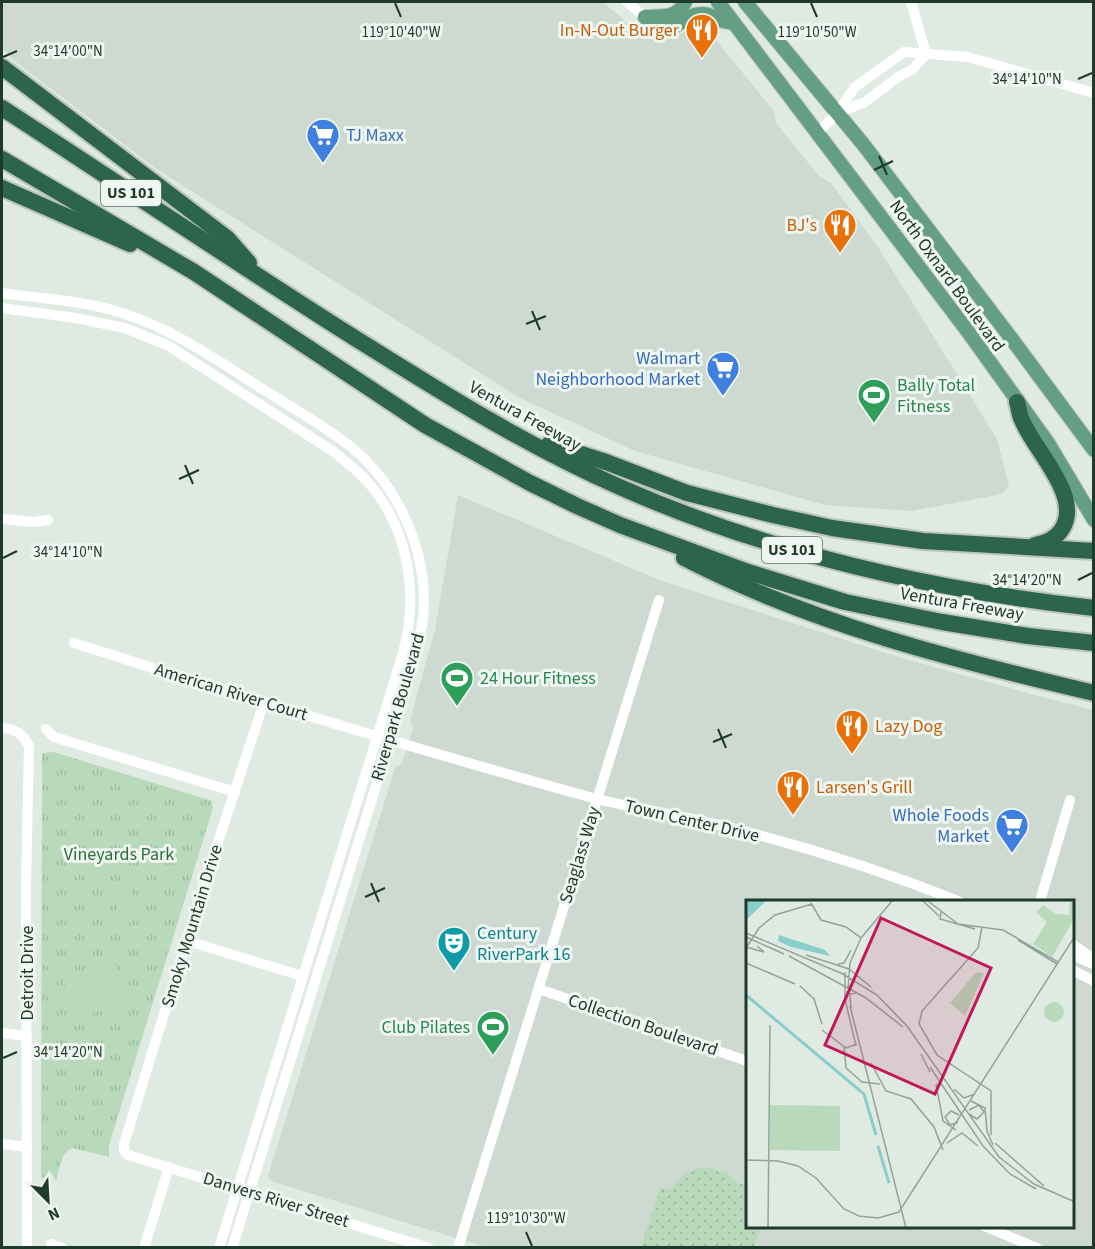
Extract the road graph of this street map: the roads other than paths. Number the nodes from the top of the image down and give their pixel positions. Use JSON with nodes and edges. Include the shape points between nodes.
{"nodes":[{"id":1,"x":627,"y":2,"type":"edge"},
{"id":2,"x":685,"y":2,"type":"edge"},
{"id":3,"x":718,"y":2,"type":"edge"},
{"id":4,"x":745,"y":2,"type":"edge"},
{"id":5,"x":910,"y":2,"type":"edge"},
{"id":6,"x":645,"y":16,"type":"junction"},
{"id":7,"x":734,"y":23,"type":"junction"},
{"id":8,"x":926,"y":54,"type":"junction"},
{"id":9,"x":2,"y":67,"type":"edge"},
{"id":10,"x":1094,"y":93,"type":"edge"},
{"id":11,"x":2,"y":108,"type":"edge"},
{"id":12,"x":837,"y":113,"type":"junction"},
{"id":13,"x":818,"y":133,"type":"junction"},
{"id":14,"x":2,"y":159,"type":"edge"},
{"id":15,"x":2,"y":188,"type":"edge"},
{"id":16,"x":195,"y":272,"type":"junction"},
{"id":17,"x":261,"y":278,"type":"junction"},
{"id":18,"x":2,"y":293,"type":"edge"},
{"id":19,"x":2,"y":308,"type":"edge"},
{"id":20,"x":1017,"y":402,"type":"junction"},
{"id":21,"x":508,"y":431,"type":"junction"},
{"id":22,"x":1094,"y":450,"type":"edge"},
{"id":23,"x":2,"y":519,"type":"edge"},
{"id":24,"x":48,"y":520,"type":"dead end"},
{"id":25,"x":1094,"y":520,"type":"edge"},
{"id":26,"x":620,"y":525,"type":"junction"},
{"id":27,"x":1020,"y":547,"type":"junction"},
{"id":28,"x":1094,"y":551,"type":"edge"},
{"id":29,"x":659,"y":600,"type":"dead end"},
{"id":30,"x":1094,"y":608,"type":"edge"},
{"id":31,"x":1094,"y":643,"type":"edge"},
{"id":32,"x":74,"y":644,"type":"dead end"},
{"id":33,"x":1094,"y":693,"type":"edge"},
{"id":34,"x":264,"y":702,"type":"junction"},
{"id":35,"x":2,"y":728,"type":"edge"},
{"id":36,"x":46,"y":729,"type":"dead end"},
{"id":37,"x":377,"y":737,"type":"junction"},
{"id":38,"x":389,"y":740,"type":"junction"},
{"id":39,"x":235,"y":792,"type":"junction"},
{"id":40,"x":597,"y":799,"type":"junction"},
{"id":41,"x":1070,"y":800,"type":"dead end"},
{"id":42,"x":956,"y":900,"type":"edge"},
{"id":43,"x":1040,"y":900,"type":"edge"},
{"id":44,"x":188,"y":940,"type":"junction"},
{"id":45,"x":1074,"y":945,"type":"edge"},
{"id":46,"x":1074,"y":956,"type":"edge"},
{"id":47,"x":1094,"y":959,"type":"edge"},
{"id":48,"x":1094,"y":964,"type":"edge"},
{"id":49,"x":1074,"y":971,"type":"edge"},
{"id":50,"x":302,"y":976,"type":"junction"},
{"id":51,"x":1094,"y":981,"type":"edge"},
{"id":52,"x":538,"y":989,"type":"junction"},
{"id":53,"x":2,"y":1033,"type":"edge"},
{"id":54,"x":27,"y":1036,"type":"junction"},
{"id":55,"x":746,"y":1061,"type":"edge"},
{"id":56,"x":2,"y":1144,"type":"edge"},
{"id":57,"x":27,"y":1147,"type":"junction"},
{"id":58,"x":124,"y":1151,"type":"joint"},
{"id":59,"x":169,"y":1167,"type":"junction"},
{"id":60,"x":237,"y":1189,"type":"junction"},
{"id":61,"x":250,"y":1192,"type":"junction"},
{"id":62,"x":987,"y":1228,"type":"edge"},
{"id":63,"x":51,"y":1244,"type":"dead end"},
{"id":64,"x":27,"y":1248,"type":"edge"},
{"id":65,"x":62,"y":1248,"type":"edge"},
{"id":66,"x":144,"y":1248,"type":"edge"},
{"id":67,"x":219,"y":1248,"type":"edge"},
{"id":68,"x":231,"y":1248,"type":"edge"},
{"id":69,"x":429,"y":1248,"type":"edge"},
{"id":70,"x":458,"y":1248,"type":"edge"},
{"id":71,"x":1037,"y":1248,"type":"edge"}],
"edges":[{"from":1,"to":6,"type":"street"},
{"from":2,"to":6,"type":"main road","via":[[667,16]]},
{"from":3,"to":7,"type":"main road","name":"North Oxnard Boulevard"},
{"from":4,"to":12,"type":"main road","name":"North Oxnard Boulevard"},
{"from":5,"to":8,"type":"street"},
{"from":6,"to":7,"type":"main road","via":[[654,27],[663,29],[701,13]]},
{"from":7,"to":13,"type":"main road","name":"North Oxnard Boulevard"},
{"from":8,"to":10,"type":"street","via":[[968,57]]},
{"from":8,"to":12,"type":"street","via":[[913,69],[866,102]]},
{"from":8,"to":12,"type":"street","via":[[904,52],[891,59],[855,87]]},
{"from":9,"to":17,"type":"highway","via":[[227,238]]},
{"from":11,"to":17,"type":"highway","name":"Ventura Freeway","number":"US 101"},
{"from":12,"to":13,"type":"street"},
{"from":12,"to":22,"type":"main road","name":"North Oxnard Boulevard"},
{"from":13,"to":20,"type":"main road","name":"North Oxnard Boulevard"},
{"from":14,"to":16,"type":"highway","name":"Ventura Freeway","number":"US 101"},
{"from":15,"to":16,"type":"highway"},
{"from":16,"to":26,"type":"highway","name":"Ventura Freeway","number":"US 101","via":[[425,425],[530,483]]},
{"from":17,"to":21,"type":"highway","name":"Ventura Freeway","number":"US 101"},
{"from":18,"to":38,"type":"street","name":"Riverpark Boulevard","via":[[78,302],[122,313],[164,330],[343,440],[369,463],[401,510],[418,554],[424,601],[418,645]]},
{"from":19,"to":37,"type":"street","name":"Riverpark Boulevard","via":[[125,328],[169,346],[334,452],[367,481],[399,536],[411,586],[408,634]]},
{"from":20,"to":25,"type":"main road","name":"North Oxnard Boulevard","via":[[1048,443]]},
{"from":20,"to":27,"type":"highway","via":[[1022,421],[1050,466],[1067,509],[1060,533],[1051,540]]},
{"from":21,"to":27,"type":"highway","via":[[687,493],[772,515],[923,541]]},
{"from":21,"to":30,"type":"highway","name":"Ventura Freeway","number":"US 101","via":[[632,492],[803,553],[932,585]]},
{"from":23,"to":24,"type":"street"},
{"from":26,"to":31,"type":"highway","name":"Ventura Freeway","number":"US 101","via":[[748,572],[845,602],[942,622]]},
{"from":26,"to":33,"type":"highway","via":[[726,580],[834,622]]},
{"from":27,"to":28,"type":"highway"},
{"from":29,"to":40,"type":"street","name":"Seaglass Way"},
{"from":32,"to":34,"type":"street","name":"American River Court"},
{"from":34,"to":37,"type":"street","name":"American River Court"},
{"from":34,"to":39,"type":"street","name":"Smoky Mountain Drive"},
{"from":35,"to":54,"type":"street","name":"Detroit Drive","via":[[24,736],[28,746]]},
{"from":36,"to":39,"type":"street","via":[[54,737]]},
{"from":37,"to":38,"type":"street","name":"American River Court"},
{"from":37,"to":50,"type":"street","name":"Riverpark Boulevard"},
{"from":38,"to":40,"type":"street","name":"Town Center Drive"},
{"from":38,"to":61,"type":"street","name":"Riverpark Boulevard"},
{"from":39,"to":44,"type":"street","name":"Smoky Mountain Drive"},
{"from":40,"to":42,"type":"street","name":"Town Center Drive","via":[[815,852]]},
{"from":40,"to":52,"type":"street","name":"Seaglass Way"},
{"from":41,"to":43,"type":"street"},
{"from":44,"to":50,"type":"street"},
{"from":44,"to":58,"type":"street","name":"Smoky Mountain Drive"},
{"from":45,"to":47,"type":"street"},
{"from":46,"to":48,"type":"street"},
{"from":49,"to":51,"type":"street"},
{"from":50,"to":60,"type":"street","name":"Riverpark Boulevard"},
{"from":52,"to":55,"type":"street","name":"Collection Boulevard"},
{"from":52,"to":70,"type":"street","name":"Seaglass Way"},
{"from":53,"to":54,"type":"street"},
{"from":54,"to":57,"type":"street","name":"Detroit Drive"},
{"from":56,"to":57,"type":"street"},
{"from":57,"to":64,"type":"street","name":"Detroit Drive"},
{"from":58,"to":59,"type":"street","name":"Danvers River Street"},
{"from":59,"to":60,"type":"street","name":"Danvers River Street"},
{"from":59,"to":66,"type":"street"},
{"from":60,"to":61,"type":"street","name":"Danvers River Street"},
{"from":60,"to":67,"type":"street","name":"Riverpark Boulevard"},
{"from":61,"to":68,"type":"street","name":"Riverpark Boulevard"},
{"from":61,"to":69,"type":"street","name":"Danvers River Street"},
{"from":62,"to":71,"type":"street"},
{"from":63,"to":65,"type":"street"}]}
